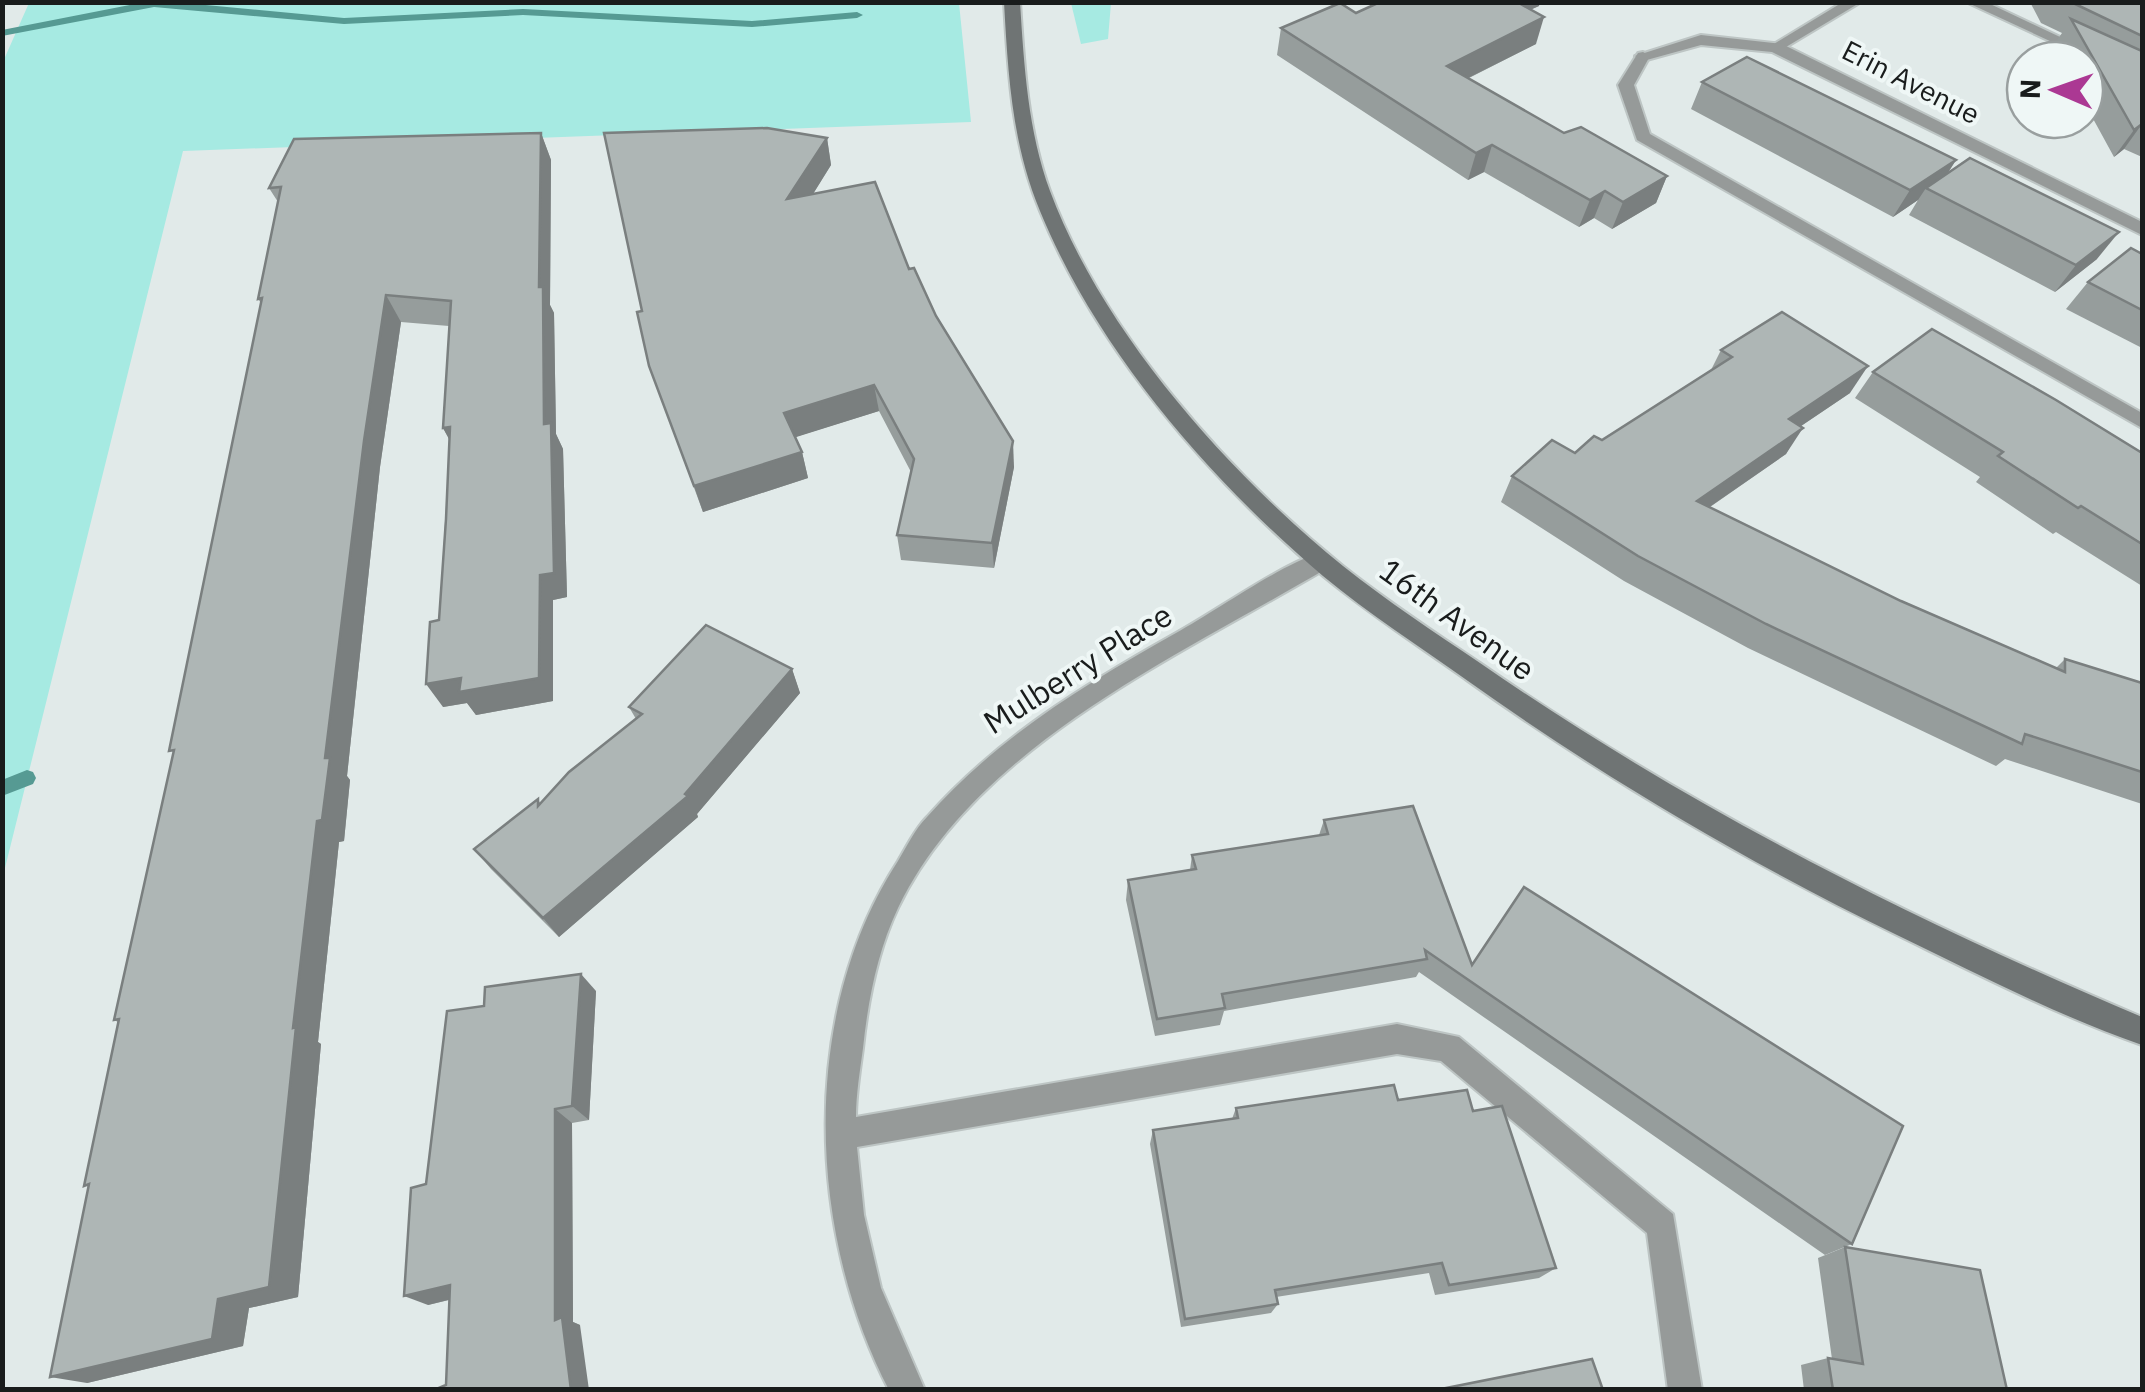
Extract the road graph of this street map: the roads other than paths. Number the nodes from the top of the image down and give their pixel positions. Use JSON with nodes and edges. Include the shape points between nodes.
{"nodes":[{"id":1,"x":1012,"y":2,"type":"edge"},
{"id":2,"x":1854,"y":2,"type":"edge"},
{"id":3,"x":1974,"y":2,"type":"edge"},
{"id":4,"x":1776,"y":48,"type":"junction"},
{"id":5,"x":1643,"y":56,"type":"joint"},
{"id":6,"x":2109,"y":63,"type":"edge"},
{"id":7,"x":2142,"y":229,"type":"edge"},
{"id":8,"x":2142,"y":421,"type":"edge"},
{"id":9,"x":1321,"y":560,"type":"junction"},
{"id":10,"x":2142,"y":1031,"type":"edge"},
{"id":11,"x":840,"y":1136,"type":"junction"},
{"id":12,"x":908,"y":1390,"type":"edge"},
{"id":13,"x":1686,"y":1390,"type":"edge"}],
"edges":[{"from":1,"to":9,"type":"street","name":"16th Avenue","via":[[1019,112],[1050,213],[1075,264],[1117,332],[1196,433]]},
{"from":2,"to":4,"type":"lane"},
{"from":3,"to":6,"type":"lane"},
{"from":4,"to":5,"type":"street","name":"Erin Avenue","via":[[1701,40]]},
{"from":4,"to":7,"type":"street","name":"Erin Avenue"},
{"from":5,"to":8,"type":"lane","via":[[1626,85],[1643,138]]},
{"from":9,"to":10,"type":"street","name":"16th Avenue","via":[[1522,708],[1733,838],[1934,942]]},
{"from":9,"to":11,"type":"street","name":"Mulberry Place","via":[[1038,728],[936,823],[905,863],[865,953],[851,1010]]},
{"from":11,"to":12,"type":"street","name":"Mulberry Place","via":[[850,1225],[868,1298]]},
{"from":11,"to":13,"type":"street","via":[[1397,1039],[1448,1046],[1662,1225]]}]}
